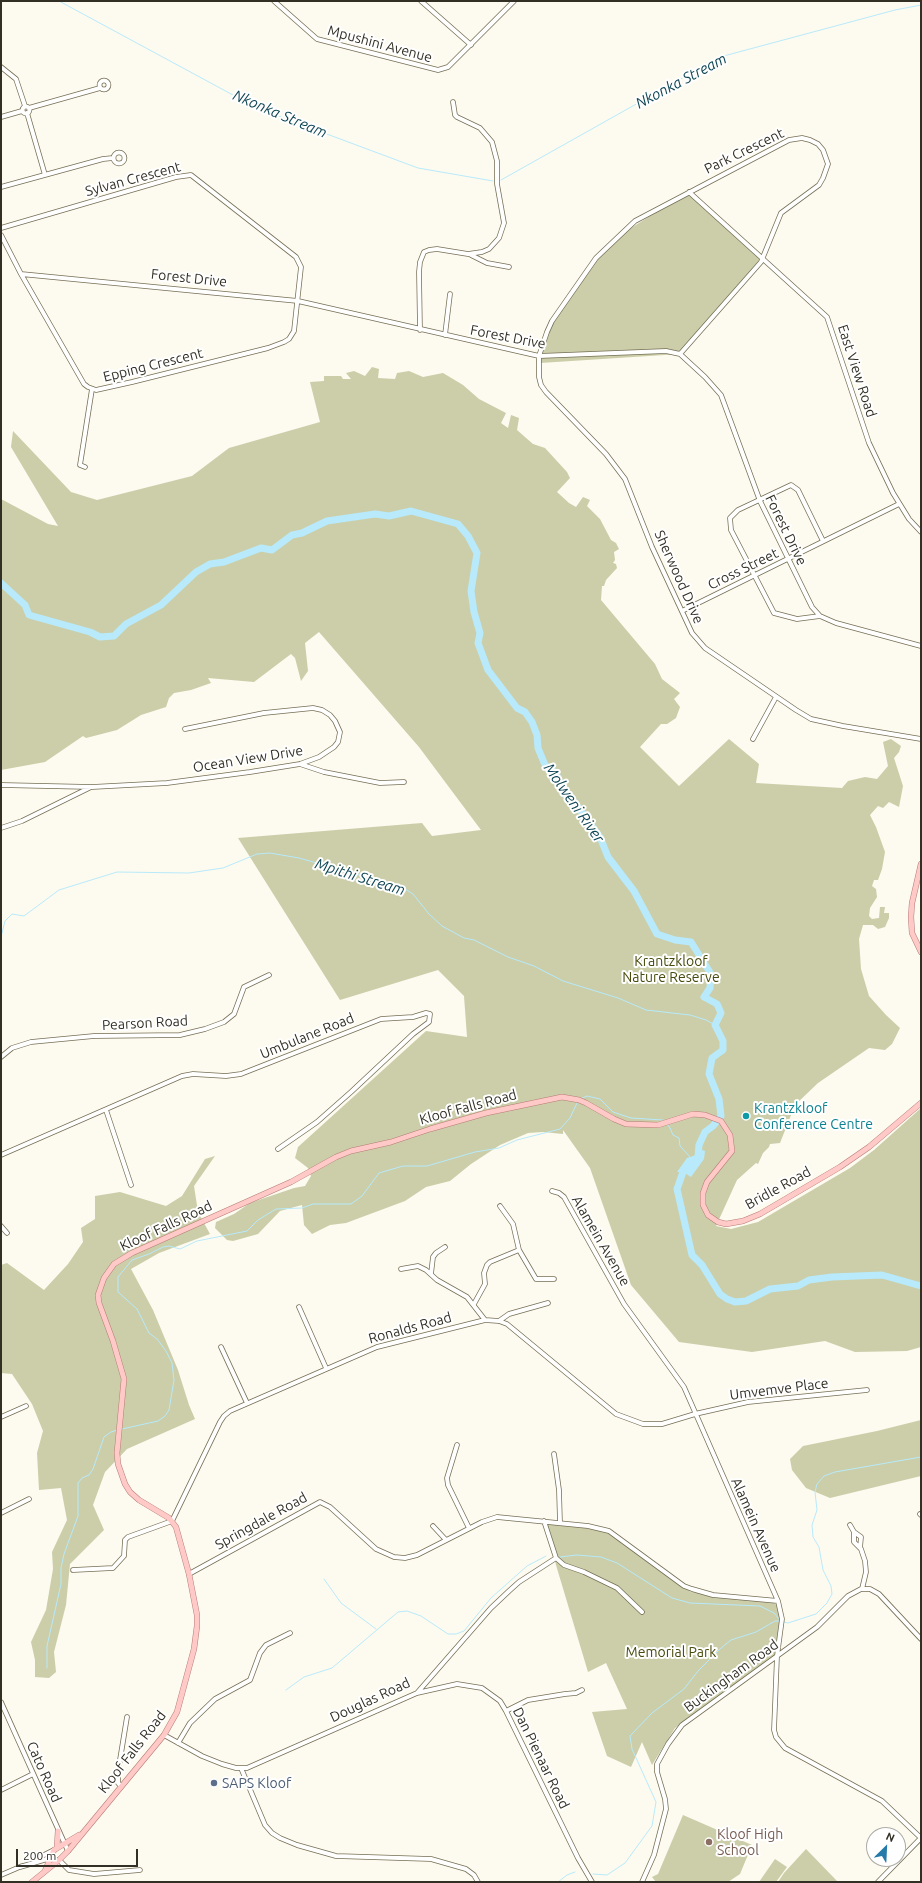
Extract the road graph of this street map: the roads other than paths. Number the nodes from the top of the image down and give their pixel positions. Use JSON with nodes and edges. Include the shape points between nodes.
{"nodes":[{"id":1,"x":274,"y":1,"type":"edge"},
{"id":2,"x":421,"y":1,"type":"edge"},
{"id":3,"x":514,"y":1,"type":"edge"},
{"id":4,"x":471,"y":45,"type":"junction"},
{"id":5,"x":1,"y":67,"type":"edge"},
{"id":6,"x":100,"y":88,"type":"dead end"},
{"id":7,"x":453,"y":102,"type":"dead end"},
{"id":8,"x":27,"y":107,"type":"junction"},
{"id":9,"x":25,"y":112,"type":"junction"},
{"id":10,"x":1,"y":117,"type":"edge"},
{"id":11,"x":113,"y":158,"type":"dead end"},
{"id":12,"x":45,"y":175,"type":"junction"},
{"id":13,"x":1,"y":187,"type":"edge"},
{"id":14,"x":689,"y":192,"type":"junction"},
{"id":15,"x":1,"y":228,"type":"edge"},
{"id":16,"x":1,"y":235,"type":"edge"},
{"id":17,"x":471,"y":254,"type":"junction"},
{"id":18,"x":763,"y":259,"type":"junction"},
{"id":19,"x":509,"y":267,"type":"dead end"},
{"id":20,"x":21,"y":274,"type":"junction"},
{"id":21,"x":450,"y":294,"type":"dead end"},
{"id":22,"x":298,"y":301,"type":"junction"},
{"id":23,"x":420,"y":330,"type":"junction"},
{"id":24,"x":445,"y":335,"type":"junction"},
{"id":25,"x":680,"y":354,"type":"junction"},
{"id":26,"x":539,"y":356,"type":"junction"},
{"id":27,"x":92,"y":389,"type":"junction"},
{"id":28,"x":85,"y":466,"type":"dead end"},
{"id":29,"x":760,"y":501,"type":"junction"},
{"id":30,"x":899,"y":504,"type":"junction"},
{"id":31,"x":921,"y":532,"type":"edge"},
{"id":32,"x":823,"y":541,"type":"junction"},
{"id":33,"x":788,"y":558,"type":"junction"},
{"id":34,"x":754,"y":576,"type":"junction"},
{"id":35,"x":682,"y":611,"type":"junction"},
{"id":36,"x":820,"y":616,"type":"junction"},
{"id":37,"x":921,"y":646,"type":"edge"},
{"id":38,"x":776,"y":697,"type":"junction"},
{"id":39,"x":185,"y":728,"type":"dead end"},
{"id":40,"x":753,"y":739,"type":"dead end"},
{"id":41,"x":921,"y":739,"type":"edge"},
{"id":42,"x":300,"y":764,"type":"junction"},
{"id":43,"x":404,"y":782,"type":"dead end"},
{"id":44,"x":1,"y":785,"type":"edge"},
{"id":45,"x":92,"y":787,"type":"junction"},
{"id":46,"x":1,"y":828,"type":"edge"},
{"id":47,"x":921,"y":864,"type":"edge"},
{"id":48,"x":921,"y":952,"type":"edge"},
{"id":49,"x":269,"y":975,"type":"dead end"},
{"id":50,"x":1,"y":1057,"type":"edge"},
{"id":51,"x":921,"y":1103,"type":"edge"},
{"id":52,"x":106,"y":1110,"type":"junction"},
{"id":53,"x":699,"y":1114,"type":"joint"},
{"id":54,"x":278,"y":1149,"type":"dead end"},
{"id":55,"x":1,"y":1155,"type":"edge"},
{"id":56,"x":131,"y":1185,"type":"dead end"},
{"id":57,"x":552,"y":1191,"type":"dead end"},
{"id":58,"x":500,"y":1206,"type":"dead end"},
{"id":59,"x":1,"y":1226,"type":"edge"},
{"id":60,"x":7,"y":1234,"type":"dead end"},
{"id":61,"x":445,"y":1247,"type":"dead end"},
{"id":62,"x":519,"y":1250,"type":"junction"},
{"id":63,"x":401,"y":1270,"type":"dead end"},
{"id":64,"x":431,"y":1274,"type":"junction"},
{"id":65,"x":554,"y":1280,"type":"dead end"},
{"id":66,"x":548,"y":1303,"type":"dead end"},
{"id":67,"x":474,"y":1304,"type":"junction"},
{"id":68,"x":299,"y":1308,"type":"dead end"},
{"id":69,"x":485,"y":1320,"type":"junction"},
{"id":70,"x":499,"y":1321,"type":"junction"},
{"id":71,"x":221,"y":1347,"type":"dead end"},
{"id":72,"x":326,"y":1368,"type":"junction"},
{"id":73,"x":867,"y":1390,"type":"dead end"},
{"id":74,"x":247,"y":1404,"type":"junction"},
{"id":75,"x":26,"y":1406,"type":"dead end"},
{"id":76,"x":695,"y":1414,"type":"junction"},
{"id":77,"x":1,"y":1417,"type":"edge"},
{"id":78,"x":457,"y":1445,"type":"dead end"},
{"id":79,"x":554,"y":1454,"type":"dead end"},
{"id":80,"x":29,"y":1500,"type":"dead end"},
{"id":81,"x":1,"y":1513,"type":"edge"},
{"id":82,"x":172,"y":1521,"type":"junction"},
{"id":83,"x":544,"y":1521,"type":"junction"},
{"id":84,"x":560,"y":1523,"type":"junction"},
{"id":85,"x":850,"y":1525,"type":"dead end"},
{"id":86,"x":433,"y":1526,"type":"dead end"},
{"id":87,"x":469,"y":1528,"type":"junction"},
{"id":88,"x":854,"y":1532,"type":"junction"},
{"id":89,"x":446,"y":1540,"type":"junction"},
{"id":90,"x":860,"y":1548,"type":"junction"},
{"id":91,"x":556,"y":1558,"type":"junction"},
{"id":92,"x":73,"y":1570,"type":"dead end"},
{"id":93,"x":189,"y":1574,"type":"junction"},
{"id":94,"x":862,"y":1589,"type":"junction"},
{"id":95,"x":778,"y":1601,"type":"junction"},
{"id":96,"x":642,"y":1612,"type":"dead end"},
{"id":97,"x":290,"y":1633,"type":"dead end"},
{"id":98,"x":921,"y":1639,"type":"edge"},
{"id":99,"x":777,"y":1656,"type":"junction"},
{"id":100,"x":582,"y":1690,"type":"dead end"},
{"id":101,"x":417,"y":1693,"type":"junction"},
{"id":102,"x":1,"y":1702,"type":"edge"},
{"id":103,"x":506,"y":1710,"type":"junction"},
{"id":104,"x":127,"y":1717,"type":"dead end"},
{"id":105,"x":164,"y":1735,"type":"junction"},
{"id":106,"x":178,"y":1743,"type":"junction"},
{"id":107,"x":240,"y":1768,"type":"junction"},
{"id":108,"x":33,"y":1774,"type":"junction"},
{"id":109,"x":121,"y":1786,"type":"junction"},
{"id":110,"x":1,"y":1790,"type":"edge"},
{"id":111,"x":58,"y":1831,"type":"junction"},
{"id":112,"x":82,"y":1833,"type":"junction"},
{"id":113,"x":921,"y":1838,"type":"edge"},
{"id":114,"x":64,"y":1843,"type":"junction"},
{"id":115,"x":55,"y":1848,"type":"junction"},
{"id":116,"x":68,"y":1851,"type":"junction"},
{"id":117,"x":50,"y":1859,"type":"junction"},
{"id":118,"x":59,"y":1860,"type":"junction"},
{"id":119,"x":20,"y":1867,"type":"junction"},
{"id":120,"x":140,"y":1870,"type":"dead end"},
{"id":121,"x":44,"y":1872,"type":"junction"},
{"id":122,"x":1,"y":1876,"type":"edge"},
{"id":123,"x":32,"y":1882,"type":"edge"},
{"id":124,"x":478,"y":1882,"type":"edge"},
{"id":125,"x":592,"y":1882,"type":"edge"},
{"id":126,"x":642,"y":1882,"type":"edge"},
{"id":127,"x":878,"y":1882,"type":"edge"}],
"edges":[{"from":1,"to":4,"type":"street","name":"Mpushini Avenue","via":[[318,39],[432,69],[448,67]]},
{"from":2,"to":4,"type":"street"},
{"from":3,"to":4,"type":"street","name":"Mpushini Avenue"},
{"from":5,"to":8,"type":"street","via":[[16,78]]},
{"from":6,"to":8,"type":"street"},
{"from":7,"to":17,"type":"street","via":[[457,117],[480,128],[492,142],[498,167],[496,184],[503,214],[502,230],[499,238],[489,249]]},
{"from":8,"to":9,"type":"street"},
{"from":9,"to":10,"type":"street"},
{"from":9,"to":12,"type":"street"},
{"from":11,"to":12,"type":"street"},
{"from":12,"to":13,"type":"street"},
{"from":14,"to":18,"type":"street","name":"East View Road"},
{"from":14,"to":18,"type":"street","name":"Park Crescent","via":[[789,140],[802,138],[818,144],[828,164],[824,178],[819,185],[781,213]]},
{"from":14,"to":26,"type":"street","name":"Park Crescent","via":[[636,221],[596,258],[552,322]]},
{"from":15,"to":22,"type":"street","name":"Sylvan Crescent","via":[[176,177],[191,175],[296,257],[301,267]]},
{"from":16,"to":20,"type":"street"},
{"from":17,"to":19,"type":"street","via":[[487,263]]},
{"from":17,"to":23,"type":"street","via":[[436,250],[424,252],[419,267]]},
{"from":18,"to":25,"type":"street","name":"Park Crescent"},
{"from":18,"to":30,"type":"street","name":"East View Road","via":[[827,317],[869,443]]},
{"from":20,"to":22,"type":"street","name":"Forest Drive"},
{"from":20,"to":27,"type":"street","name":"Epping Crescent","via":[[84,384]]},
{"from":21,"to":24,"type":"street"},
{"from":22,"to":23,"type":"street","name":"Forest Drive"},
{"from":22,"to":27,"type":"street","name":"Epping Crescent","via":[[294,331],[289,339],[280,345],[103,389]]},
{"from":23,"to":24,"type":"street","name":"Forest Drive"},
{"from":24,"to":26,"type":"street","name":"Forest Drive"},
{"from":25,"to":26,"type":"street","name":"Forest Drive","via":[[666,351]]},
{"from":25,"to":29,"type":"street","name":"Forest Drive","via":[[721,395]]},
{"from":26,"to":35,"type":"street","name":"Sherwood Drive","via":[[543,389],[606,454],[625,479],[652,547]]},
{"from":27,"to":28,"type":"street","via":[[80,465]]},
{"from":29,"to":32,"type":"street","via":[[791,485],[802,497]]},
{"from":29,"to":33,"type":"street","name":"Forest Drive"},
{"from":29,"to":34,"type":"street","via":[[738,510],[730,518],[729,524]]},
{"from":30,"to":31,"type":"street","name":"East View Road"},
{"from":30,"to":32,"type":"street","name":"Cross Street"},
{"from":32,"to":33,"type":"street","name":"Cross Street"},
{"from":33,"to":34,"type":"street","name":"Cross Street"},
{"from":33,"to":36,"type":"street","name":"Forest Drive","via":[[812,607]]},
{"from":34,"to":35,"type":"street","name":"Cross Street"},
{"from":34,"to":36,"type":"street","via":[[774,613],[797,619]]},
{"from":35,"to":38,"type":"street","name":"Sherwood Drive","via":[[692,634],[705,648]]},
{"from":36,"to":37,"type":"street","name":"Forest Drive","via":[[836,624]]},
{"from":38,"to":40,"type":"street"},
{"from":38,"to":41,"type":"street","name":"Sherwood Drive","via":[[803,715],[818,721]]},
{"from":39,"to":42,"type":"street","name":"Ocean View Drive","via":[[302,708],[322,710],[339,728],[338,742],[319,757]]},
{"from":42,"to":43,"type":"street","via":[[311,769],[380,783]]},
{"from":42,"to":45,"type":"street","name":"Ocean View Drive","via":[[167,783]]},
{"from":44,"to":45,"type":"street","name":"Ocean View Drive"},
{"from":45,"to":46,"type":"street","via":[[22,821]]},
{"from":47,"to":48,"type":"main road","via":[[911,917],[914,939]]},
{"from":49,"to":50,"type":"street","name":"Pearson Road","via":[[244,987],[234,1014],[224,1022],[205,1029],[180,1035],[94,1036],[31,1042],[12,1048]]},
{"from":51,"to":53,"type":"main road","name":"Bridle Road","via":[[869,1147],[840,1167],[760,1214],[726,1224],[711,1218],[705,1211],[703,1193],[708,1182],[732,1151],[730,1135],[716,1118]]},
{"from":52,"to":54,"type":"street","name":"Umbulane Road","via":[[182,1076],[241,1074],[381,1019],[430,1014],[429,1022],[351,1092],[317,1122]]},
{"from":52,"to":55,"type":"street","name":"Umbulane Road"},
{"from":52,"to":56,"type":"street"},
{"from":53,"to":82,"type":"main road","name":"Kloof Falls Road","via":[[654,1125],[626,1124],[579,1100],[562,1097],[486,1113],[391,1142],[351,1151],[291,1182],[120,1260],[109,1270],[98,1295],[124,1379],[117,1459],[125,1484],[139,1500]]},
{"from":57,"to":76,"type":"street","name":"Alamein Avenue","via":[[564,1198],[624,1304],[678,1377]]},
{"from":58,"to":62,"type":"street","via":[[513,1224]]},
{"from":59,"to":60,"type":"street"},
{"from":61,"to":64,"type":"street","via":[[433,1257]]},
{"from":62,"to":65,"type":"street","via":[[536,1279]]},
{"from":62,"to":67,"type":"street","via":[[487,1265],[484,1272],[485,1284]]},
{"from":63,"to":64,"type":"street","via":[[418,1266]]},
{"from":64,"to":67,"type":"street"},
{"from":66,"to":70,"type":"street","via":[[509,1314]]},
{"from":67,"to":69,"type":"street"},
{"from":68,"to":72,"type":"street"},
{"from":69,"to":70,"type":"street","name":"Ronalds Road"},
{"from":69,"to":72,"type":"street","name":"Ronalds Road","via":[[377,1347]]},
{"from":70,"to":76,"type":"street","name":"Ronalds Road","via":[[507,1324],[616,1414],[631,1421],[654,1425]]},
{"from":71,"to":74,"type":"street"},
{"from":72,"to":74,"type":"street","name":"Ronalds Road"},
{"from":73,"to":76,"type":"street","name":"Umvemve Place","via":[[748,1402]]},
{"from":74,"to":82,"type":"street","name":"Ronalds Road","via":[[224,1416]]},
{"from":75,"to":77,"type":"street"},
{"from":76,"to":95,"type":"street","name":"Alamein Avenue"},
{"from":78,"to":87,"type":"street","via":[[447,1478],[448,1485]]},
{"from":79,"to":84,"type":"street"},
{"from":80,"to":81,"type":"street"},
{"from":82,"to":92,"type":"street","via":[[128,1536],[125,1540],[124,1556],[113,1568]]},
{"from":82,"to":93,"type":"main road","name":"Kloof Falls Road","via":[[179,1535]]},
{"from":83,"to":84,"type":"street","name":"Springdale Road"},
{"from":83,"to":87,"type":"street","name":"Springdale Road","via":[[497,1517]]},
{"from":83,"to":91,"type":"street"},
{"from":84,"to":95,"type":"street","name":"Springdale Road","via":[[606,1529],[684,1586],[692,1589],[713,1595]]},
{"from":85,"to":88,"type":"street"},
{"from":86,"to":89,"type":"street"},
{"from":87,"to":89,"type":"street","name":"Springdale Road"},
{"from":88,"to":90,"type":"street","via":[[854,1542]]},
{"from":88,"to":90,"type":"street","via":[[861,1537]]},
{"from":89,"to":93,"type":"street","name":"Springdale Road","via":[[409,1558],[394,1557],[376,1550],[330,1507],[320,1502]]},
{"from":90,"to":94,"type":"street","via":[[866,1568]]},
{"from":91,"to":96,"type":"street","via":[[564,1566],[590,1574],[617,1588]]},
{"from":91,"to":101,"type":"street","name":"Douglas Road","via":[[519,1582],[491,1608]]},
{"from":93,"to":105,"type":"main road","name":"Kloof Falls Road","via":[[197,1615],[194,1649],[179,1707]]},
{"from":94,"to":98,"type":"street","via":[[870,1589],[879,1594]]},
{"from":94,"to":99,"type":"street","name":"Buckingham Road","via":[[852,1593],[823,1623]]},
{"from":95,"to":99,"type":"street","name":"Alamein Avenue","via":[[782,1621]]},
{"from":97,"to":106,"type":"street","via":[[266,1645],[260,1653],[250,1680],[215,1699],[190,1723]]},
{"from":99,"to":113,"type":"street","name":"Alamein Avenue","via":[[774,1730],[780,1743],[882,1801]]},
{"from":99,"to":126,"type":"street","name":"Buckingham Road","via":[[682,1725],[661,1754],[657,1772],[666,1808],[654,1855]]},
{"from":100,"to":103,"type":"street","via":[[528,1700]]},
{"from":101,"to":103,"type":"street","name":"Dan Pienaar Road","via":[[457,1684],[470,1685],[491,1693]]},
{"from":101,"to":107,"type":"street","name":"Douglas Road"},
{"from":102,"to":108,"type":"street","name":"Cato Road"},
{"from":103,"to":125,"type":"street","name":"Dan Pienaar Road"},
{"from":104,"to":109,"type":"street","via":[[118,1772],[118,1783]]},
{"from":105,"to":106,"type":"street"},
{"from":105,"to":109,"type":"main road","name":"Kloof Falls Road"},
{"from":106,"to":107,"type":"street","via":[[202,1756]]},
{"from":107,"to":124,"type":"street","via":[[265,1825],[280,1838],[336,1856],[431,1859],[466,1869]]},
{"from":108,"to":110,"type":"street"},
{"from":108,"to":111,"type":"street","name":"Cato Road"},
{"from":109,"to":112,"type":"main road","name":"Kloof Falls Road"},
{"from":111,"to":114,"type":"street","name":"Cato Road"},
{"from":111,"to":115,"type":"main road"},
{"from":112,"to":114,"type":"main road","name":"Kloof Falls Road"},
{"from":112,"to":116,"type":"main road","name":"Kloof Falls Road"},
{"from":113,"to":127,"type":"street"},
{"from":114,"to":115,"type":"main road","name":"Kloof Falls Road"},
{"from":114,"to":116,"type":"street","name":"Cato Road"},
{"from":115,"to":117,"type":"main road","name":"Kloof Falls Road"},
{"from":115,"to":119,"type":"street"},
{"from":116,"to":118,"type":"main road","name":"Kloof Falls Road"},
{"from":117,"to":118,"type":"street"},
{"from":117,"to":119,"type":"street"},
{"from":117,"to":121,"type":"main road","name":"Kloof Falls Road"},
{"from":118,"to":120,"type":"street","via":[[69,1870],[94,1874]]},
{"from":118,"to":121,"type":"main road","name":"Kloof Falls Road"},
{"from":119,"to":122,"type":"street"},
{"from":121,"to":123,"type":"main road","name":"Kloof Falls Road"}]}
